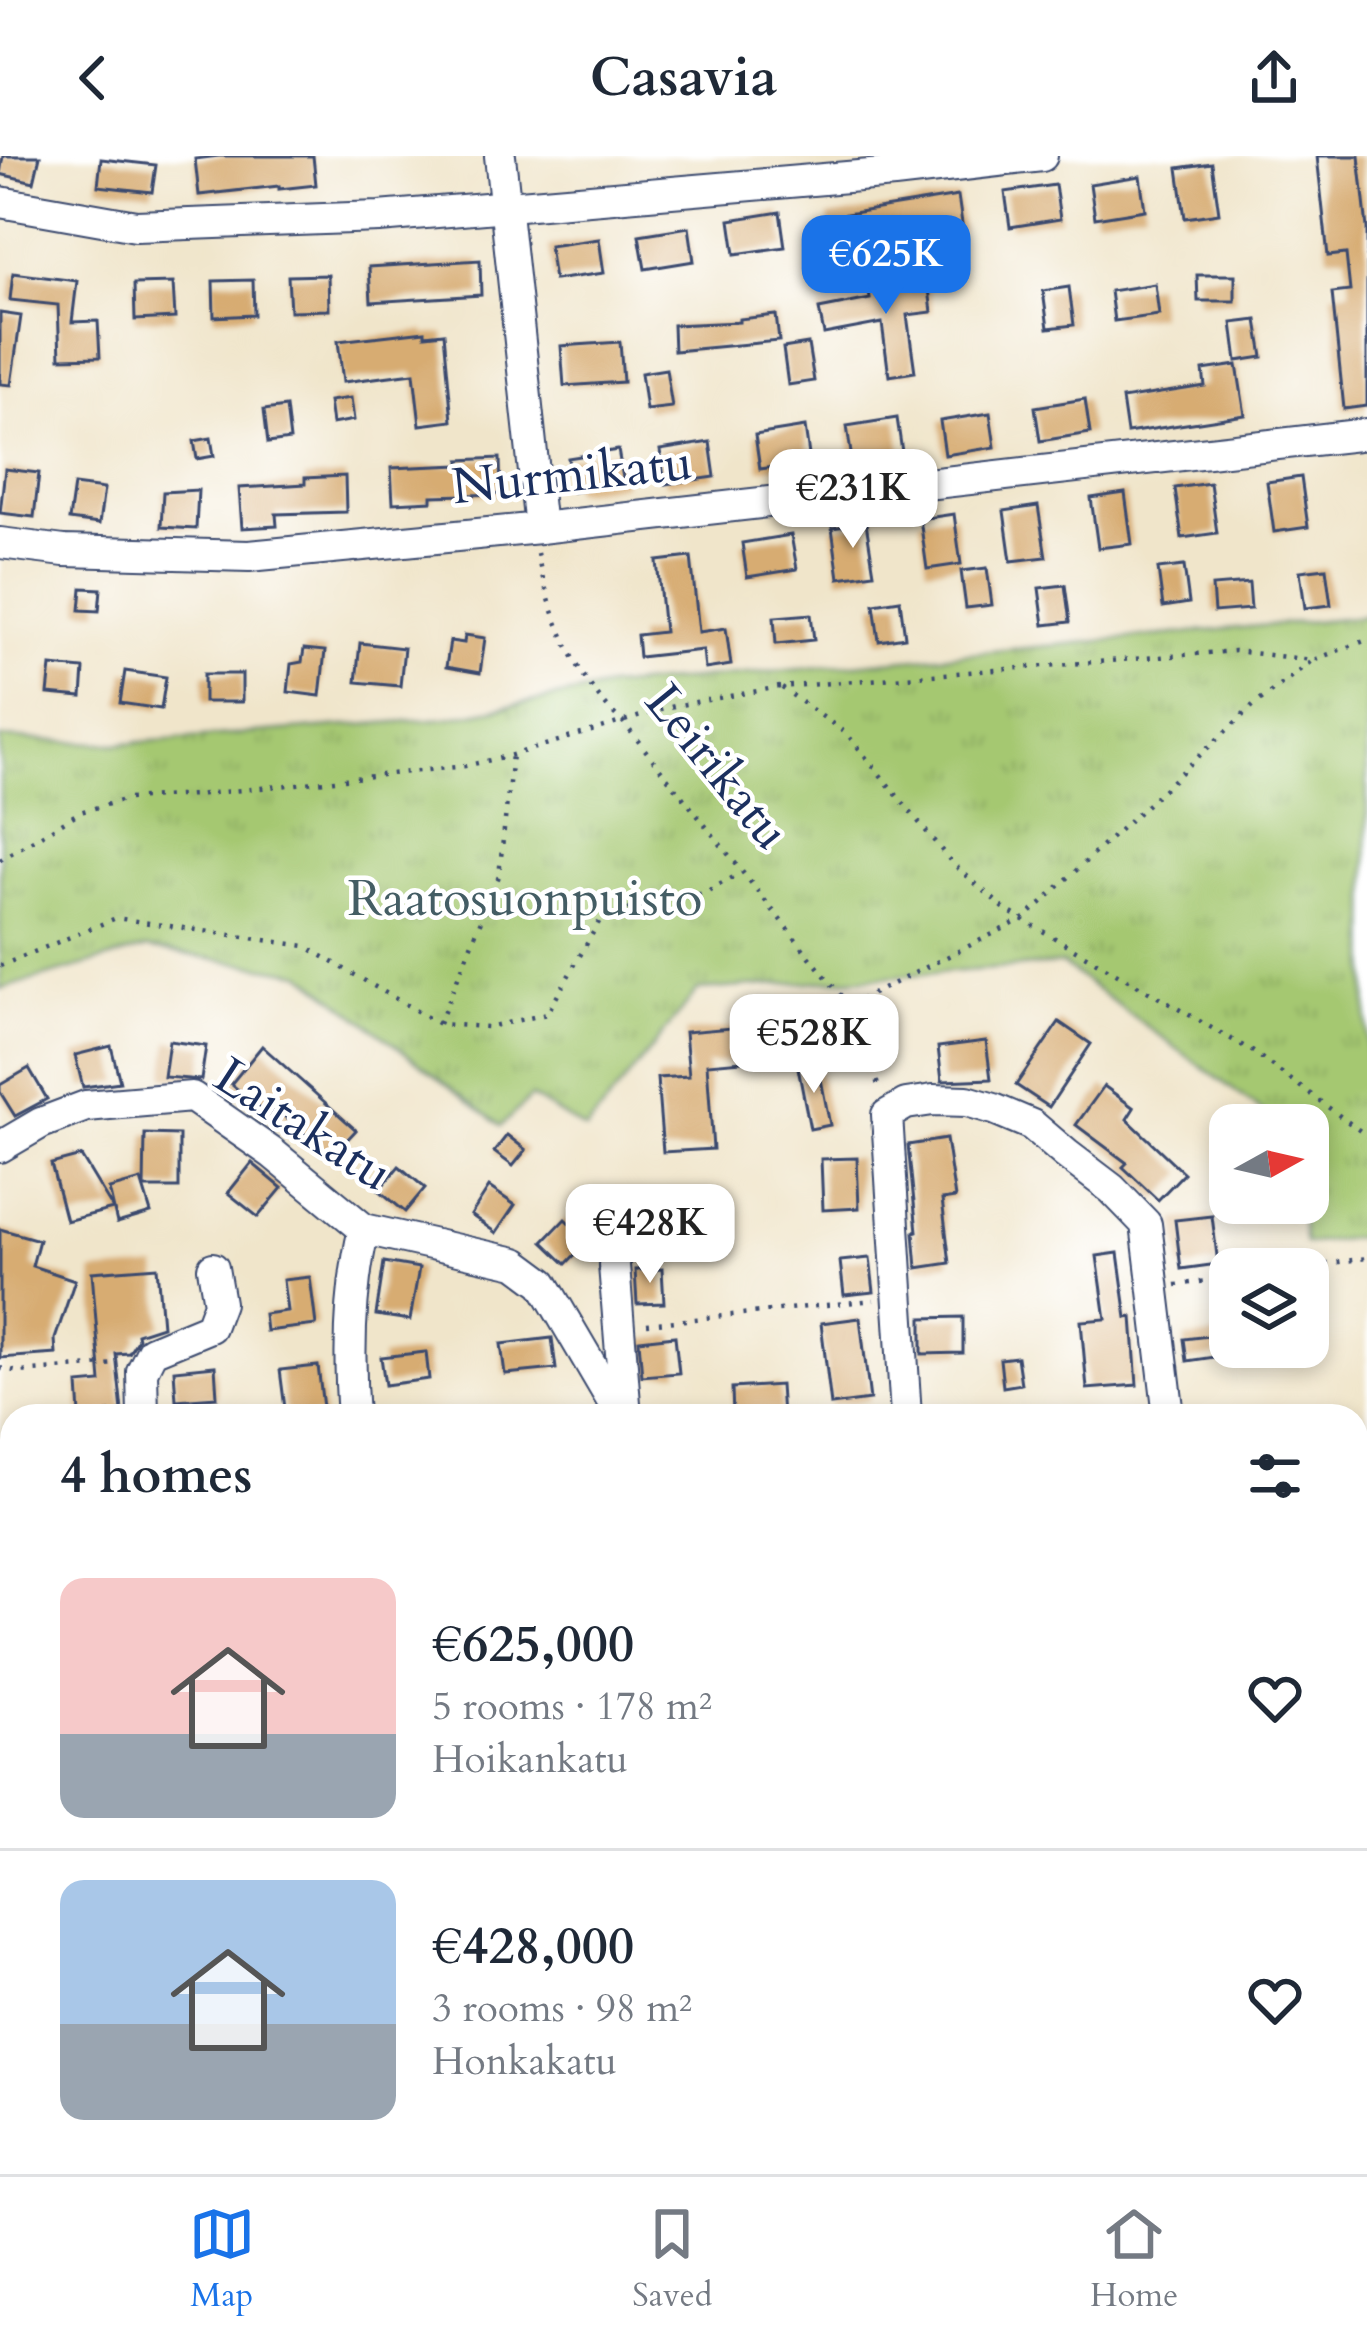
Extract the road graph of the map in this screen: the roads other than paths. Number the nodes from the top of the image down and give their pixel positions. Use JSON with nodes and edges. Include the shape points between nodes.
{"nodes":[{"id":1,"x":500,"y":156,"type":"edge"},
{"id":2,"x":1042,"y":156,"type":"edge"},
{"id":3,"x":0,"y":202,"type":"edge"},
{"id":4,"x":506,"y":207,"type":"junction"},
{"id":5,"x":1367,"y":434,"type":"edge"},
{"id":6,"x":540,"y":528,"type":"junction"},
{"id":7,"x":0,"y":543,"type":"edge"},
{"id":8,"x":0,"y":1147,"type":"edge"},
{"id":9,"x":364,"y":1229,"type":"junction"},
{"id":10,"x":614,"y":1265,"type":"dead end"},
{"id":11,"x":213,"y":1268,"type":"dead end"},
{"id":12,"x":143,"y":1404,"type":"edge"},
{"id":13,"x":352,"y":1404,"type":"edge"},
{"id":14,"x":616,"y":1404,"type":"edge"},
{"id":15,"x":623,"y":1404,"type":"edge"},
{"id":16,"x":905,"y":1404,"type":"edge"},
{"id":17,"x":1168,"y":1404,"type":"edge"}],
"edges":[{"from":1,"to":4,"type":"street"},
{"from":2,"to":4,"type":"street"},
{"from":3,"to":4,"type":"street","via":[[136,226]]},
{"from":4,"to":6,"type":"street"},
{"from":5,"to":6,"type":"street","name":"Nurmikatu"},
{"from":6,"to":7,"type":"street","name":"Nurmikatu","via":[[249,556]]},
{"from":8,"to":9,"type":"street","name":"Laitakatu","via":[[86,1106],[192,1097]]},
{"from":9,"to":13,"type":"street","via":[[354,1274]]},
{"from":9,"to":14,"type":"street","name":"Laitakatu","via":[[516,1263],[543,1283]]},
{"from":10,"to":15,"type":"street"},
{"from":11,"to":12,"type":"street","via":[[219,1303],[210,1328],[152,1351],[142,1371]]},
{"from":16,"to":17,"type":"street","via":[[887,1115],[933,1100],[967,1101],[1032,1125],[1146,1225]]}]}
